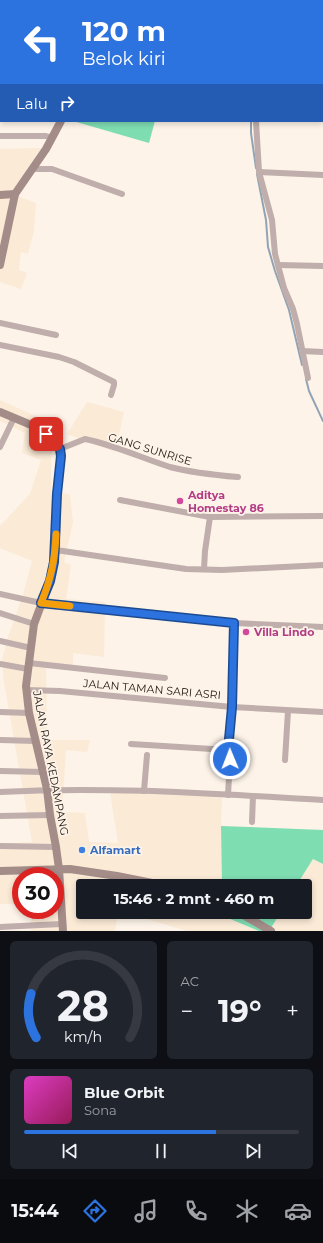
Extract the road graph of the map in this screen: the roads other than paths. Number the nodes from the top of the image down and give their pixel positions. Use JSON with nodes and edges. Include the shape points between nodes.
{"nodes":[{"id":1,"x":60,"y":122,"type":"edge"},
{"id":2,"x":256,"y":122,"type":"edge"},
{"id":3,"x":0,"y":136,"type":"edge"},
{"id":4,"x":52,"y":138,"type":"junction"},
{"id":5,"x":32,"y":169,"type":"junction"},
{"id":6,"x":259,"y":172,"type":"junction"},
{"id":7,"x":323,"y":174,"type":"edge"},
{"id":8,"x":15,"y":194,"type":"junction"},
{"id":9,"x":122,"y":194,"type":"dead end"},
{"id":10,"x":0,"y":195,"type":"edge"},
{"id":11,"x":0,"y":265,"type":"edge"},
{"id":12,"x":278,"y":265,"type":"junction"},
{"id":13,"x":323,"y":266,"type":"edge"},
{"id":14,"x":0,"y":323,"type":"edge"},
{"id":15,"x":56,"y":335,"type":"dead end"},
{"id":16,"x":0,"y":345,"type":"edge"},
{"id":17,"x":302,"y":351,"type":"junction"},
{"id":18,"x":323,"y":352,"type":"edge"},
{"id":19,"x":308,"y":378,"type":"dead end"},
{"id":20,"x":110,"y":395,"type":"dead end"},
{"id":21,"x":0,"y":412,"type":"edge"},
{"id":22,"x":14,"y":418,"type":"junction"},
{"id":23,"x":0,"y":447,"type":"edge"},
{"id":24,"x":60,"y":449,"type":"junction"},
{"id":25,"x":238,"y":477,"type":"dead end"},
{"id":26,"x":120,"y":500,"type":"dead end"},
{"id":27,"x":323,"y":516,"type":"edge"},
{"id":28,"x":210,"y":517,"type":"junction"},
{"id":29,"x":56,"y":550,"type":"junction"},
{"id":30,"x":323,"y":565,"type":"edge"},
{"id":31,"x":204,"y":570,"type":"junction"},
{"id":32,"x":0,"y":594,"type":"edge"},
{"id":33,"x":41,"y":603,"type":"junction"},
{"id":34,"x":0,"y":613,"type":"edge"},
{"id":35,"x":234,"y":623,"type":"junction"},
{"id":36,"x":34,"y":624,"type":"junction"},
{"id":37,"x":323,"y":627,"type":"edge"},
{"id":38,"x":0,"y":641,"type":"edge"},
{"id":39,"x":31,"y":648,"type":"junction"},
{"id":40,"x":0,"y":664,"type":"edge"},
{"id":41,"x":29,"y":666,"type":"junction"},
{"id":42,"x":165,"y":678,"type":"dead end"},
{"id":43,"x":26,"y":690,"type":"junction"},
{"id":44,"x":232,"y":707,"type":"junction"},
{"id":45,"x":288,"y":710,"type":"junction"},
{"id":46,"x":0,"y":712,"type":"edge"},
{"id":47,"x":323,"y":712,"type":"edge"},
{"id":48,"x":29,"y":713,"type":"junction"},
{"id":49,"x":0,"y":740,"type":"edge"},
{"id":50,"x":36,"y":741,"type":"junction"},
{"id":51,"x":131,"y":744,"type":"dead end"},
{"id":52,"x":228,"y":750,"type":"junction"},
{"id":53,"x":147,"y":755,"type":"dead end"},
{"id":54,"x":285,"y":760,"type":"dead end"},
{"id":55,"x":0,"y":771,"type":"edge"},
{"id":56,"x":43,"y":772,"type":"junction"},
{"id":57,"x":47,"y":789,"type":"junction"},
{"id":58,"x":144,"y":791,"type":"junction"},
{"id":59,"x":0,"y":792,"type":"edge"},
{"id":60,"x":228,"y":795,"type":"junction"},
{"id":61,"x":253,"y":796,"type":"junction"},
{"id":62,"x":323,"y":800,"type":"edge"},
{"id":63,"x":50,"y":815,"type":"junction"},
{"id":64,"x":0,"y":816,"type":"edge"},
{"id":65,"x":252,"y":822,"type":"dead end"},
{"id":66,"x":0,"y":846,"type":"edge"},
{"id":67,"x":56,"y":847,"type":"junction"},
{"id":68,"x":59,"y":867,"type":"edge"},
{"id":69,"x":64,"y":869,"type":"edge"},
{"id":70,"x":0,"y":871,"type":"edge"},
{"id":71,"x":12,"y":871,"type":"edge"},
{"id":72,"x":130,"y":879,"type":"edge"},
{"id":73,"x":250,"y":919,"type":"edge"},
{"id":74,"x":0,"y":926,"type":"edge"},
{"id":75,"x":62,"y":928,"type":"edge"},
{"id":76,"x":271,"y":931,"type":"edge"}],
"edges":[{"from":1,"to":4,"type":"street"},
{"from":2,"to":6,"type":"street"},
{"from":3,"to":4,"type":"street"},
{"from":4,"to":5,"type":"street"},
{"from":5,"to":8,"type":"street"},
{"from":5,"to":9,"type":"street","via":[[52,169]]},
{"from":6,"to":7,"type":"street"},
{"from":6,"to":12,"type":"street","via":[[272,220]]},
{"from":8,"to":10,"type":"street"},
{"from":8,"to":11,"type":"street"},
{"from":12,"to":13,"type":"street"},
{"from":12,"to":17,"type":"street","via":[[295,317]]},
{"from":14,"to":15,"type":"street"},
{"from":16,"to":20,"type":"street","via":[[74,362],[114,382]]},
{"from":17,"to":18,"type":"street"},
{"from":17,"to":19,"type":"street"},
{"from":21,"to":22,"type":"street"},
{"from":22,"to":23,"type":"street"},
{"from":22,"to":24,"type":"street","via":[[46,434]]},
{"from":24,"to":25,"type":"street","name":"GANG SUNRISE","via":[[86,439],[193,472]]},
{"from":24,"to":29,"type":"street","name":"JALAN RAYA KEDAMPANG"},
{"from":26,"to":28,"type":"street"},
{"from":27,"to":28,"type":"street"},
{"from":28,"to":31,"type":"street","via":[[204,551]]},
{"from":29,"to":31,"type":"street"},
{"from":29,"to":33,"type":"street","name":"JALAN RAYA KEDAMPANG","via":[[50,581]]},
{"from":30,"to":31,"type":"street"},
{"from":32,"to":33,"type":"street"},
{"from":33,"to":35,"type":"street"},
{"from":33,"to":36,"type":"street","name":"JALAN RAYA KEDAMPANG"},
{"from":34,"to":36,"type":"street"},
{"from":35,"to":37,"type":"street"},
{"from":35,"to":44,"type":"street"},
{"from":36,"to":39,"type":"street","name":"JALAN RAYA KEDAMPANG"},
{"from":38,"to":39,"type":"street"},
{"from":39,"to":41,"type":"street","name":"JALAN RAYA KEDAMPANG"},
{"from":40,"to":41,"type":"street"},
{"from":41,"to":42,"type":"street"},
{"from":41,"to":43,"type":"street","name":"JALAN RAYA KEDAMPANG"},
{"from":43,"to":44,"type":"street","name":"JALAN TAMAN SARI ASRI"},
{"from":43,"to":48,"type":"street","name":"JALAN RAYA KEDAMPANG"},
{"from":44,"to":45,"type":"street","name":"JALAN TAMAN SARI ASRI"},
{"from":44,"to":52,"type":"street"},
{"from":45,"to":47,"type":"street","name":"JALAN TAMAN SARI ASRI"},
{"from":45,"to":54,"type":"street"},
{"from":46,"to":48,"type":"street"},
{"from":48,"to":50,"type":"street","name":"JALAN RAYA KEDAMPANG"},
{"from":49,"to":50,"type":"street"},
{"from":50,"to":56,"type":"street","name":"JALAN RAYA KEDAMPANG"},
{"from":51,"to":52,"type":"street"},
{"from":52,"to":60,"type":"street"},
{"from":53,"to":58,"type":"street"},
{"from":55,"to":56,"type":"street"},
{"from":56,"to":57,"type":"street","name":"JALAN RAYA KEDAMPANG"},
{"from":57,"to":58,"type":"street"},
{"from":57,"to":59,"type":"street"},
{"from":57,"to":63,"type":"street","name":"JALAN RAYA KEDAMPANG"},
{"from":58,"to":60,"type":"street"},
{"from":60,"to":61,"type":"street"},
{"from":61,"to":62,"type":"street"},
{"from":61,"to":65,"type":"street"},
{"from":63,"to":64,"type":"street"},
{"from":63,"to":67,"type":"street","name":"JALAN RAYA KEDAMPANG"},
{"from":66,"to":67,"type":"street"},
{"from":67,"to":68,"type":"street","name":"JALAN RAYA KEDAMPANG"},
{"from":69,"to":72,"type":"street"},
{"from":70,"to":71,"type":"street"},
{"from":73,"to":76,"type":"street"},
{"from":74,"to":75,"type":"street"}]}
